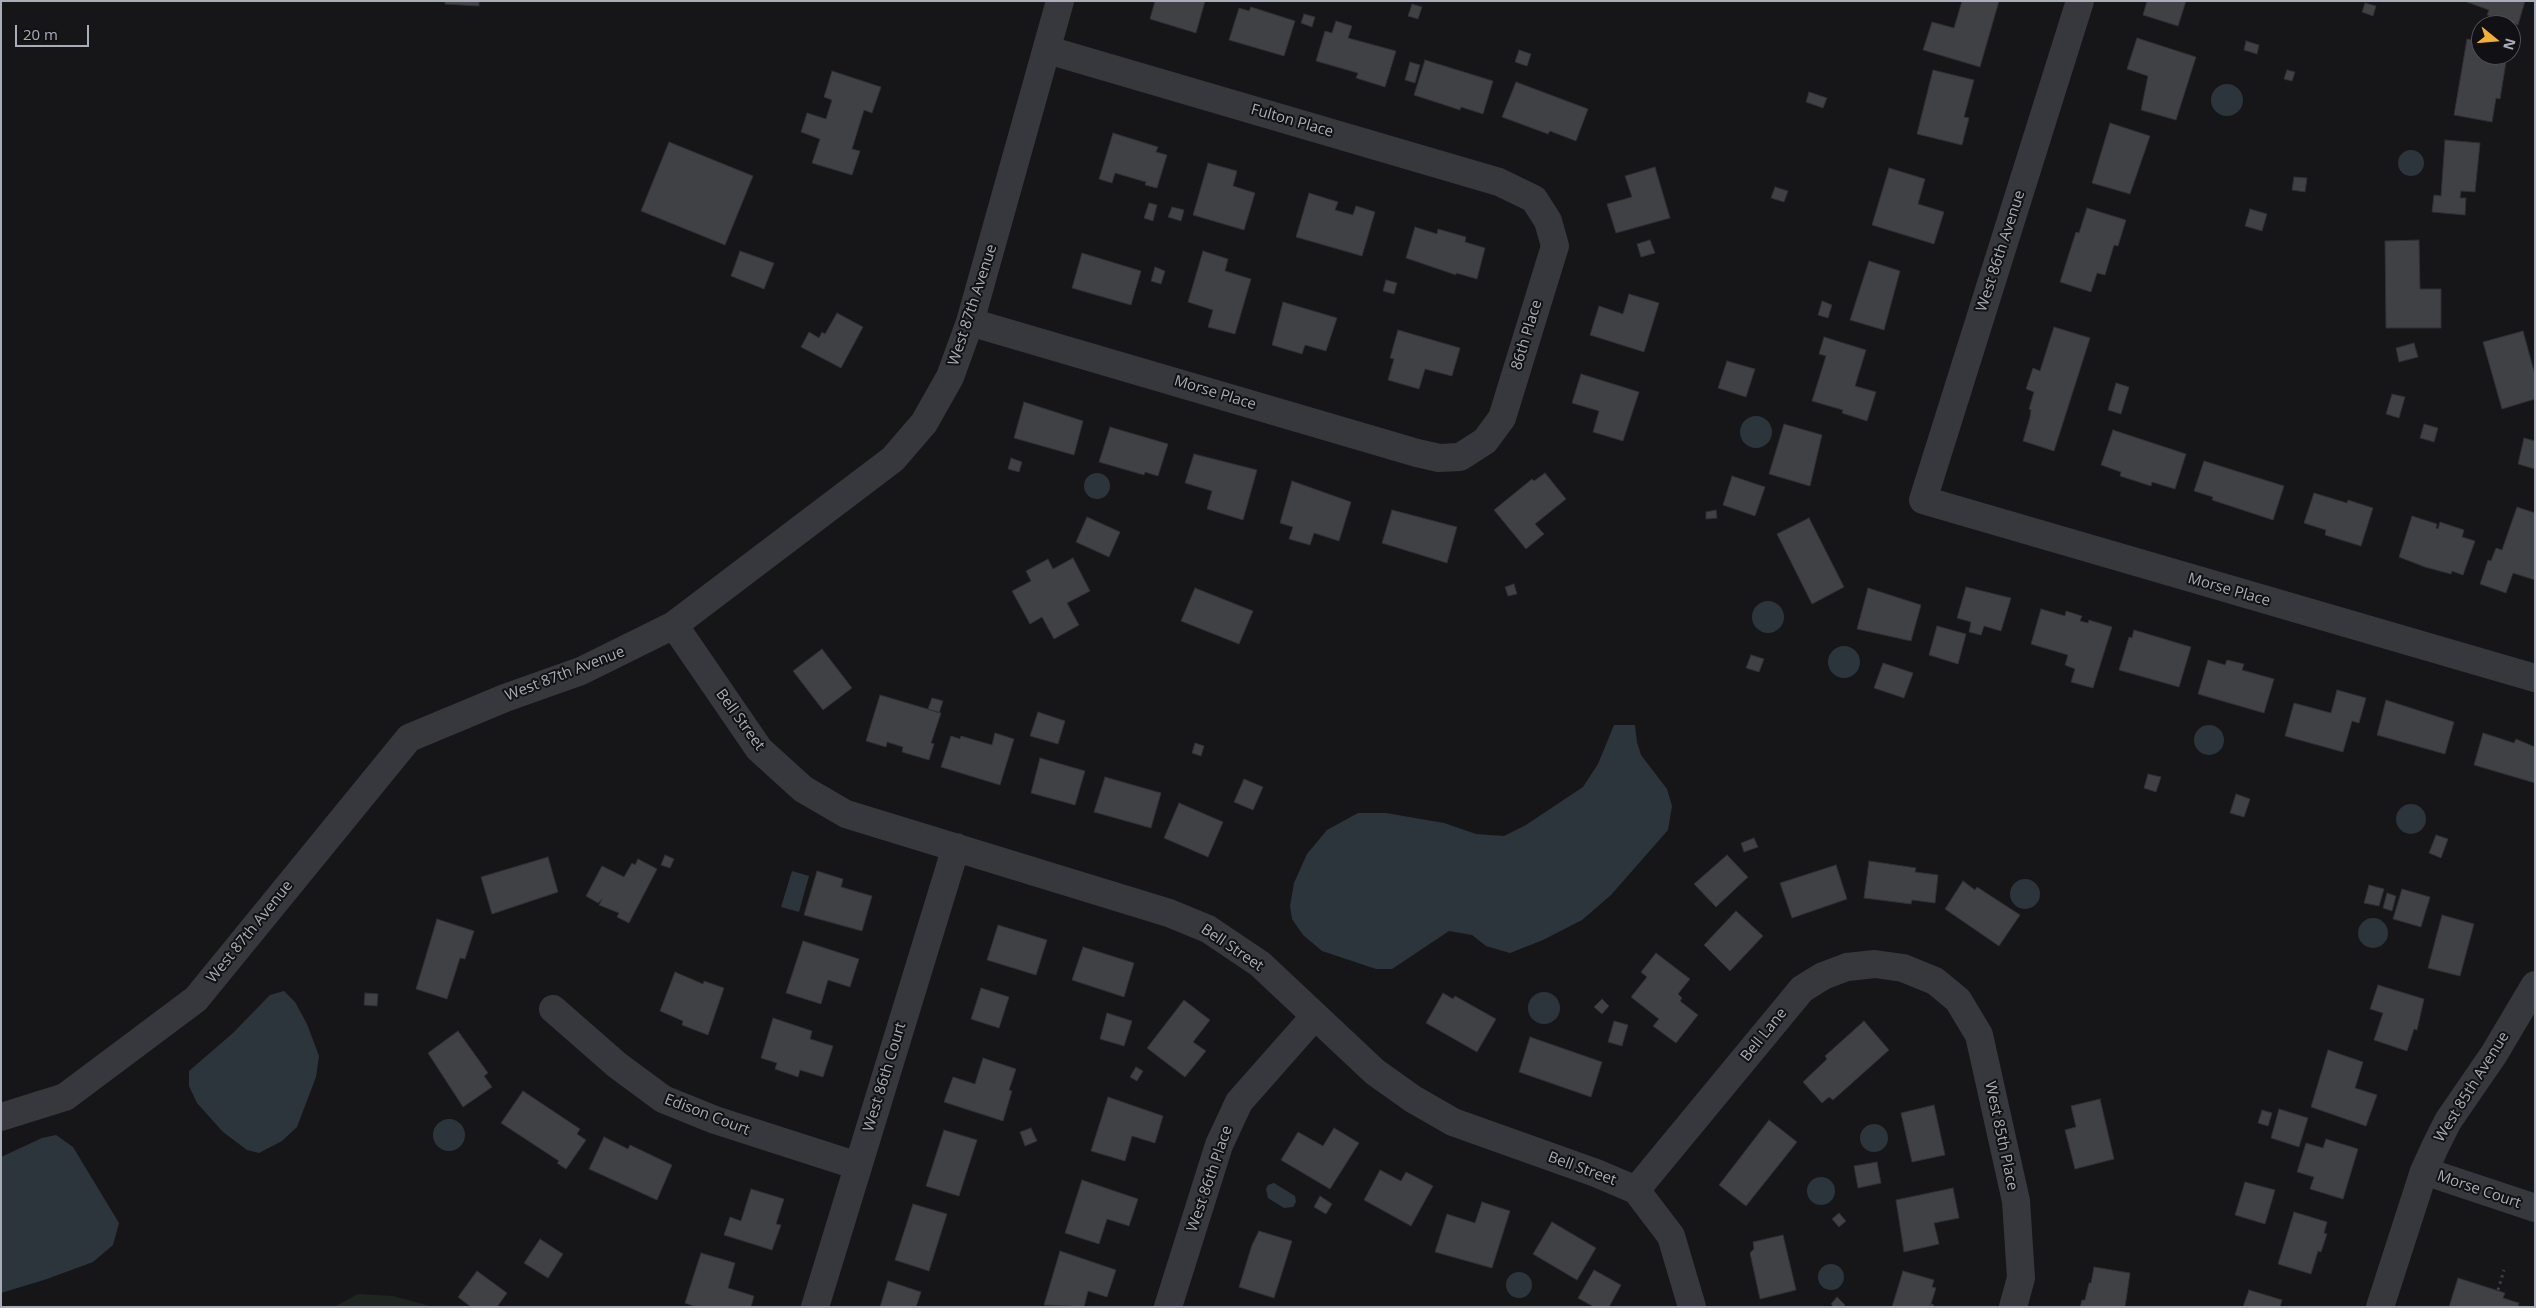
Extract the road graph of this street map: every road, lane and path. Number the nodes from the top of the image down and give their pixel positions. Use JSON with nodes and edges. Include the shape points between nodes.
{"nodes":[{"id":1,"x":1060,"y":1,"type":"edge"},
{"id":2,"x":2080,"y":1,"type":"edge"},
{"id":3,"x":1048,"y":50,"type":"junction"},
{"id":4,"x":1534,"y":199,"type":"joint"},
{"id":5,"x":970,"y":322,"type":"junction"},
{"id":6,"x":1460,"y":457,"type":"joint"},
{"id":7,"x":1923,"y":500,"type":"joint"},
{"id":8,"x":674,"y":626,"type":"junction"},
{"id":9,"x":2535,"y":678,"type":"edge"},
{"id":10,"x":956,"y":847,"type":"junction"},
{"id":11,"x":1935,"y":981,"type":"joint"},
{"id":12,"x":2535,"y":985,"type":"edge"},
{"id":13,"x":553,"y":1009,"type":"dead end"},
{"id":14,"x":1314,"y":1017,"type":"junction"},
{"id":15,"x":1,"y":1117,"type":"edge"},
{"id":16,"x":858,"y":1166,"type":"junction"},
{"id":17,"x":2424,"y":1171,"type":"junction"},
{"id":18,"x":1636,"y":1190,"type":"junction"},
{"id":19,"x":2535,"y":1208,"type":"edge"},
{"id":20,"x":2504,"y":1270,"type":"dead end"},
{"id":21,"x":2498,"y":1290,"type":"dead end"},
{"id":22,"x":1930,"y":1305,"type":"dead end"},
{"id":23,"x":815,"y":1307,"type":"edge"},
{"id":24,"x":1168,"y":1307,"type":"edge"},
{"id":25,"x":1692,"y":1307,"type":"edge"},
{"id":26,"x":1935,"y":1307,"type":"edge"},
{"id":27,"x":2013,"y":1307,"type":"edge"},
{"id":28,"x":2380,"y":1307,"type":"edge"}],
"edges":[{"from":1,"to":3,"type":"street","name":"West 87th Avenue"},
{"from":2,"to":7,"type":"street","name":"West 86th Avenue"},
{"from":3,"to":4,"type":"street","name":"Fulton Place","via":[[1496,181]]},
{"from":3,"to":5,"type":"street","name":"West 87th Avenue"},
{"from":4,"to":6,"type":"street","name":"86th Place","via":[[1548,221],[1555,246],[1502,418],[1485,441]]},
{"from":5,"to":6,"type":"street","name":"Morse Place","via":[[1417,453],[1438,458]]},
{"from":5,"to":8,"type":"street","name":"West 87th Avenue","via":[[950,377],[924,423],[893,459]]},
{"from":7,"to":9,"type":"street","name":"Morse Place"},
{"from":8,"to":10,"type":"street","name":"Bell Street","via":[[759,749],[803,789],[846,814]]},
{"from":8,"to":15,"type":"street","name":"West 87th Avenue","via":[[581,671],[409,738],[196,999],[65,1098]]},
{"from":10,"to":14,"type":"street","name":"Bell Street","via":[[1169,913],[1208,929],[1260,964]]},
{"from":10,"to":16,"type":"street","name":"West 86th Court"},
{"from":11,"to":18,"type":"street","name":"Bell Lane","via":[[1903,968],[1875,964],[1847,967],[1802,988]]},
{"from":11,"to":27,"type":"street","name":"West 85th Place","via":[[1958,1000],[1979,1035],[2016,1201],[2021,1278]]},
{"from":12,"to":17,"type":"street","name":"West 85th Avenue","via":[[2494,1054],[2448,1121]]},
{"from":13,"to":16,"type":"street","name":"Edison Court","via":[[617,1065],[663,1099],[715,1120]]},
{"from":14,"to":18,"type":"street","name":"Bell Street","via":[[1375,1072],[1412,1099],[1453,1122]]},
{"from":14,"to":24,"type":"street","name":"West 86th Place","via":[[1239,1102],[1219,1145]]},
{"from":16,"to":23,"type":"street","name":"West 86th Court"},
{"from":17,"to":19,"type":"street","name":"Morse Court"},
{"from":17,"to":28,"type":"street","name":"West 85th Avenue"},
{"from":18,"to":25,"type":"street","name":"Bell Street","via":[[1670,1236]]},
{"from":20,"to":21,"type":"path"},
{"from":22,"to":26,"type":"path"}]}
